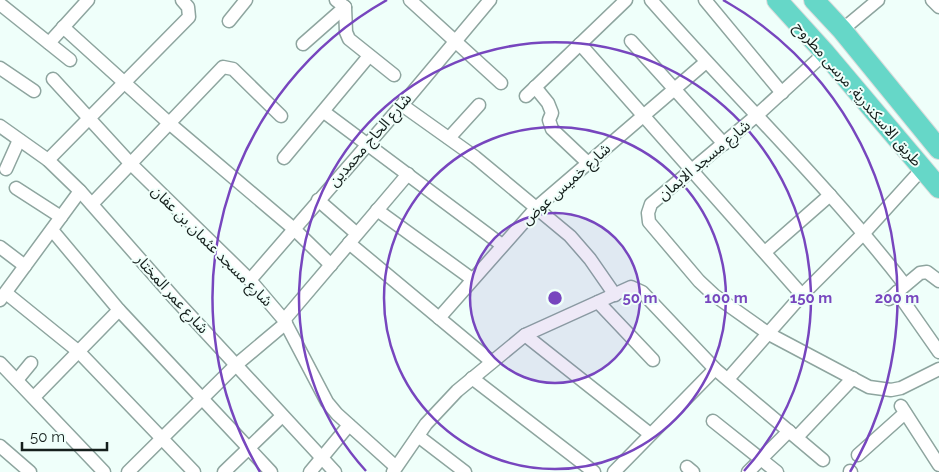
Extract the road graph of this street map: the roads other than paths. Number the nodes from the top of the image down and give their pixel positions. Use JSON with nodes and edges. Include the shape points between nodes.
{"nodes":[{"id":1,"x":4,"y":0,"type":"edge"},
{"id":2,"x":88,"y":0,"type":"edge"},
{"id":3,"x":182,"y":0,"type":"edge"},
{"id":4,"x":246,"y":0,"type":"edge"},
{"id":5,"x":410,"y":0,"type":"edge"},
{"id":6,"x":490,"y":0,"type":"edge"},
{"id":7,"x":626,"y":0,"type":"edge"},
{"id":8,"x":651,"y":0,"type":"edge"},
{"id":9,"x":704,"y":0,"type":"edge"},
{"id":10,"x":777,"y":0,"type":"edge"},
{"id":11,"x":814,"y":0,"type":"edge"},
{"id":12,"x":878,"y":0,"type":"edge"},
{"id":13,"x":932,"y":0,"type":"edge"},
{"id":14,"x":0,"y":4,"type":"edge"},
{"id":15,"x":341,"y":4,"type":"edge"},
{"id":16,"x":939,"y":7,"type":"edge"},
{"id":17,"x":229,"y":21,"type":"dead end"},
{"id":18,"x":63,"y":27,"type":"junction"},
{"id":19,"x":842,"y":30,"type":"junction"},
{"id":20,"x":456,"y":41,"type":"junction"},
{"id":21,"x":631,"y":41,"type":"dead end"},
{"id":22,"x":49,"y":43,"type":"junction"},
{"id":23,"x":303,"y":44,"type":"dead end"},
{"id":24,"x":580,"y":44,"type":"junction"},
{"id":25,"x":825,"y":53,"type":"junction"},
{"id":26,"x":370,"y":56,"type":"junction"},
{"id":27,"x":70,"y":60,"type":"dead end"},
{"id":28,"x":706,"y":62,"type":"junction"},
{"id":29,"x":0,"y":68,"type":"edge"},
{"id":30,"x":394,"y":75,"type":"dead end"},
{"id":31,"x":53,"y":79,"type":"dead end"},
{"id":32,"x":124,"y":82,"type":"junction"},
{"id":33,"x":501,"y":83,"type":"dead end"},
{"id":34,"x":674,"y":89,"type":"junction"},
{"id":35,"x":34,"y":91,"type":"dead end"},
{"id":36,"x":782,"y":93,"type":"junction"},
{"id":37,"x":402,"y":105,"type":"junction"},
{"id":38,"x":480,"y":105,"type":"dead end"},
{"id":39,"x":324,"y":112,"type":"junction"},
{"id":40,"x":644,"y":114,"type":"junction"},
{"id":41,"x":282,"y":116,"type":"dead end"},
{"id":42,"x":756,"y":116,"type":"junction"},
{"id":43,"x":89,"y":118,"type":"junction"},
{"id":44,"x":169,"y":123,"type":"junction"},
{"id":45,"x":0,"y":126,"type":"edge"},
{"id":46,"x":449,"y":138,"type":"junction"},
{"id":47,"x":19,"y":140,"type":"junction"},
{"id":48,"x":367,"y":144,"type":"junction"},
{"id":49,"x":724,"y":144,"type":"junction"},
{"id":50,"x":939,"y":148,"type":"edge"},
{"id":51,"x":284,"y":158,"type":"dead end"},
{"id":52,"x":48,"y":160,"type":"junction"},
{"id":53,"x":130,"y":163,"type":"junction"},
{"id":54,"x":588,"y":163,"type":"junction"},
{"id":55,"x":923,"y":168,"type":"junction"},
{"id":56,"x":6,"y":169,"type":"dead end"},
{"id":57,"x":693,"y":170,"type":"junction"},
{"id":58,"x":408,"y":174,"type":"junction"},
{"id":59,"x":16,"y":188,"type":"dead end"},
{"id":60,"x":939,"y":188,"type":"edge"},
{"id":61,"x":80,"y":191,"type":"junction"},
{"id":62,"x":830,"y":195,"type":"junction"},
{"id":63,"x":318,"y":200,"type":"junction"},
{"id":64,"x":92,"y":204,"type":"junction"},
{"id":65,"x":537,"y":207,"type":"junction"},
{"id":66,"x":377,"y":210,"type":"junction"},
{"id":67,"x":61,"y":217,"type":"junction"},
{"id":68,"x":294,"y":229,"type":"junction"},
{"id":69,"x":52,"y":230,"type":"junction"},
{"id":70,"x":864,"y":233,"type":"junction"},
{"id":71,"x":353,"y":238,"type":"junction"},
{"id":72,"x":502,"y":245,"type":"junction"},
{"id":73,"x":0,"y":247,"type":"edge"},
{"id":74,"x":765,"y":252,"type":"junction"},
{"id":75,"x":331,"y":265,"type":"junction"},
{"id":76,"x":25,"y":266,"type":"junction"},
{"id":77,"x":472,"y":279,"type":"junction"},
{"id":78,"x":250,"y":280,"type":"junction"},
{"id":79,"x":939,"y":280,"type":"edge"},
{"id":80,"x":897,"y":292,"type":"junction"},
{"id":81,"x":615,"y":294,"type":"junction"},
{"id":82,"x":802,"y":295,"type":"junction"},
{"id":83,"x":3,"y":296,"type":"edge"},
{"id":84,"x":598,"y":302,"type":"junction"},
{"id":85,"x":119,"y":310,"type":"junction"},
{"id":86,"x":439,"y":318,"type":"junction"},
{"id":87,"x":285,"y":322,"type":"junction"},
{"id":88,"x":769,"y":334,"type":"junction"},
{"id":89,"x":525,"y":335,"type":"junction"},
{"id":90,"x":79,"y":352,"type":"junction"},
{"id":91,"x":939,"y":352,"type":"edge"},
{"id":92,"x":653,"y":360,"type":"dead end"},
{"id":93,"x":492,"y":362,"type":"junction"},
{"id":94,"x":0,"y":363,"type":"edge"},
{"id":95,"x":31,"y":363,"type":"dead end"},
{"id":96,"x":236,"y":365,"type":"junction"},
{"id":97,"x":715,"y":369,"type":"junction"},
{"id":98,"x":939,"y":369,"type":"edge"},
{"id":99,"x":472,"y":378,"type":"junction"},
{"id":100,"x":853,"y":378,"type":"junction"},
{"id":101,"x":728,"y":379,"type":"junction"},
{"id":102,"x":17,"y":380,"type":"junction"},
{"id":103,"x":34,"y":397,"type":"junction"},
{"id":104,"x":203,"y":397,"type":"junction"},
{"id":105,"x":282,"y":416,"type":"junction"},
{"id":106,"x":713,"y":421,"type":"dead end"},
{"id":107,"x":349,"y":425,"type":"junction"},
{"id":108,"x":650,"y":434,"type":"junction"},
{"id":109,"x":793,"y":434,"type":"junction"},
{"id":110,"x":418,"y":436,"type":"junction"},
{"id":111,"x":164,"y":438,"type":"junction"},
{"id":112,"x":0,"y":446,"type":"edge"},
{"id":113,"x":248,"y":448,"type":"junction"},
{"id":114,"x":858,"y":455,"type":"dead end"},
{"id":115,"x":321,"y":458,"type":"junction"},
{"id":116,"x":761,"y":459,"type":"junction"},
{"id":117,"x":823,"y":460,"type":"dead end"},
{"id":118,"x":939,"y":465,"type":"edge"},
{"id":119,"x":395,"y":469,"type":"edge"},
{"id":120,"x":30,"y":472,"type":"edge"},
{"id":121,"x":104,"y":472,"type":"edge"},
{"id":122,"x":128,"y":472,"type":"edge"},
{"id":123,"x":194,"y":472,"type":"edge"},
{"id":124,"x":224,"y":472,"type":"edge"},
{"id":125,"x":271,"y":472,"type":"edge"},
{"id":126,"x":310,"y":472,"type":"edge"},
{"id":127,"x":335,"y":472,"type":"edge"},
{"id":128,"x":465,"y":472,"type":"edge"},
{"id":129,"x":594,"y":472,"type":"edge"},
{"id":130,"x":614,"y":472,"type":"edge"},
{"id":131,"x":748,"y":472,"type":"edge"},
{"id":132,"x":777,"y":472,"type":"edge"},
{"id":133,"x":930,"y":472,"type":"edge"}],
"edges":[{"from":1,"to":14,"type":"street"},
{"from":2,"to":18,"type":"street"},
{"from":3,"to":32,"type":"street","via":[[188,7],[189,17]]},
{"from":4,"to":17,"type":"street"},
{"from":5,"to":20,"type":"street"},
{"from":6,"to":20,"type":"street","name":"شارع الحاج محمدين"},
{"from":7,"to":24,"type":"street"},
{"from":8,"to":28,"type":"street"},
{"from":9,"to":36,"type":"street"},
{"from":10,"to":25,"type":"main road","name":"طريق الاسكندرية, مرسى مطروح"},
{"from":11,"to":19,"type":"main road","name":"طريق الاسكندرية, مرسى مطروح"},
{"from":12,"to":19,"type":"street"},
{"from":13,"to":16,"type":"street"},
{"from":14,"to":22,"type":"street"},
{"from":15,"to":23,"type":"street"},
{"from":15,"to":26,"type":"street","via":[[349,38]]},
{"from":18,"to":22,"type":"street"},
{"from":18,"to":32,"type":"street"},
{"from":19,"to":50,"type":"main road","name":"طريق الاسكندرية, مرسى مطروح"},
{"from":20,"to":33,"type":"street"},
{"from":20,"to":37,"type":"street","name":"شارع الحاج محمدين"},
{"from":21,"to":34,"type":"street"},
{"from":22,"to":27,"type":"street"},
{"from":24,"to":40,"type":"street"},
{"from":24,"to":54,"type":"street","via":[[530,91],[551,108],[549,120],[552,129]]},
{"from":25,"to":36,"type":"street","name":"شارع مسجد الايمان"},
{"from":25,"to":55,"type":"main road","name":"طريق الاسكندرية, مرسى مطروح"},
{"from":26,"to":30,"type":"street"},
{"from":26,"to":39,"type":"street"},
{"from":28,"to":34,"type":"street","name":"شارع خميس عوض"},
{"from":28,"to":42,"type":"street"},
{"from":29,"to":35,"type":"street"},
{"from":31,"to":43,"type":"street","name":"شارع مسجد عثمان بن عفان"},
{"from":32,"to":43,"type":"street"},
{"from":32,"to":44,"type":"street"},
{"from":34,"to":40,"type":"street","name":"شارع خميس عوض"},
{"from":34,"to":49,"type":"street"},
{"from":36,"to":42,"type":"street","name":"شارع مسجد الايمان"},
{"from":37,"to":46,"type":"street"},
{"from":37,"to":48,"type":"street","name":"شارع الحاج محمدين"},
{"from":38,"to":46,"type":"street"},
{"from":39,"to":48,"type":"street"},
{"from":39,"to":51,"type":"street"},
{"from":40,"to":54,"type":"street","name":"شارع خميس عوض"},
{"from":40,"to":57,"type":"street"},
{"from":41,"to":44,"type":"street","via":[[228,67],[219,71]]},
{"from":42,"to":49,"type":"street","name":"شارع مسجد الايمان"},
{"from":42,"to":62,"type":"street"},
{"from":43,"to":52,"type":"street"},
{"from":43,"to":53,"type":"street","name":"شارع مسجد عثمان بن عفان"},
{"from":44,"to":53,"type":"street"},
{"from":44,"to":68,"type":"street"},
{"from":45,"to":47,"type":"street","name":"شارع عمر المختار"},
{"from":46,"to":65,"type":"street"},
{"from":47,"to":52,"type":"street","name":"شارع عمر المختار"},
{"from":47,"to":56,"type":"street"},
{"from":48,"to":58,"type":"street"},
{"from":48,"to":63,"type":"street","name":"شارع الحاج محمدين"},
{"from":49,"to":57,"type":"street","name":"شارع مسجد الايمان"},
{"from":52,"to":61,"type":"street","name":"شارع عمر المختار"},
{"from":53,"to":64,"type":"street"},
{"from":53,"to":78,"type":"street","name":"شارع مسجد عثمان بن عفان"},
{"from":54,"to":65,"type":"street","name":"شارع خميس عوض"},
{"from":55,"to":60,"type":"main road","name":"طريق الاسكندرية, مرسى مطروح"},
{"from":55,"to":70,"type":"street"},
{"from":57,"to":74,"type":"street"},
{"from":57,"to":88,"type":"street","name":"شارع مسجد الايمان","via":[[651,204],[650,222],[714,295]]},
{"from":58,"to":66,"type":"street"},
{"from":58,"to":72,"type":"street"},
{"from":59,"to":67,"type":"street"},
{"from":61,"to":64,"type":"street","name":"شارع عمر المختار"},
{"from":61,"to":67,"type":"street"},
{"from":62,"to":70,"type":"street"},
{"from":62,"to":74,"type":"street"},
{"from":63,"to":68,"type":"street","name":"شارع الحاج محمدين"},
{"from":63,"to":71,"type":"street"},
{"from":64,"to":96,"type":"street","name":"شارع عمر المختار"},
{"from":65,"to":72,"type":"street","name":"شارع خميس عوض"},
{"from":65,"to":81,"type":"street","via":[[580,246]]},
{"from":66,"to":71,"type":"street"},
{"from":66,"to":77,"type":"street"},
{"from":67,"to":69,"type":"street"},
{"from":68,"to":75,"type":"street"},
{"from":68,"to":78,"type":"street","name":"شارع الحاج محمدين"},
{"from":69,"to":76,"type":"street"},
{"from":69,"to":85,"type":"street"},
{"from":70,"to":80,"type":"street"},
{"from":70,"to":82,"type":"street"},
{"from":71,"to":75,"type":"street"},
{"from":71,"to":86,"type":"street"},
{"from":72,"to":77,"type":"street","name":"شارع خميس عوض"},
{"from":73,"to":76,"type":"street"},
{"from":74,"to":82,"type":"street"},
{"from":75,"to":87,"type":"street"},
{"from":76,"to":83,"type":"street"},
{"from":77,"to":86,"type":"street","name":"شارع خميس عوض"},
{"from":78,"to":87,"type":"street","name":"شارع مسجد عثمان بن عفان"},
{"from":79,"to":80,"type":"street","via":[[927,272],[920,273]]},
{"from":80,"to":91,"type":"street"},
{"from":81,"to":84,"type":"street"},
{"from":81,"to":97,"type":"street","via":[[631,287],[639,289]]},
{"from":82,"to":88,"type":"street"},
{"from":83,"to":90,"type":"street"},
{"from":84,"to":89,"type":"street"},
{"from":84,"to":92,"type":"street"},
{"from":85,"to":90,"type":"street"},
{"from":85,"to":104,"type":"street"},
{"from":86,"to":93,"type":"street"},
{"from":87,"to":96,"type":"street"},
{"from":87,"to":107,"type":"street","name":"شارع مسجد عثمان بن عفان","via":[[318,389]]},
{"from":88,"to":100,"type":"street","name":"شارع مسجد الايمان"},
{"from":88,"to":101,"type":"street"},
{"from":89,"to":93,"type":"street"},
{"from":89,"to":108,"type":"street"},
{"from":90,"to":103,"type":"street"},
{"from":90,"to":111,"type":"street"},
{"from":93,"to":99,"type":"street"},
{"from":94,"to":102,"type":"street"},
{"from":95,"to":102,"type":"street"},
{"from":96,"to":104,"type":"street"},
{"from":96,"to":105,"type":"street","name":"شارع عمر المختار"},
{"from":97,"to":101,"type":"street"},
{"from":97,"to":108,"type":"street"},
{"from":98,"to":100,"type":"street","name":"شارع مسجد الايمان","via":[[902,388],[891,390],[869,387]]},
{"from":99,"to":110,"type":"street","via":[[432,417]]},
{"from":99,"to":129,"type":"street"},
{"from":100,"to":109,"type":"street"},
{"from":101,"to":109,"type":"street"},
{"from":102,"to":103,"type":"street"},
{"from":103,"to":121,"type":"street"},
{"from":104,"to":111,"type":"street"},
{"from":104,"to":113,"type":"street"},
{"from":105,"to":113,"type":"street"},
{"from":105,"to":115,"type":"street","name":"شارع عمر المختار"},
{"from":106,"to":116,"type":"street"},
{"from":107,"to":115,"type":"street"},
{"from":107,"to":119,"type":"street","name":"شارع مسجد عثمان بن عفان"},
{"from":108,"to":130,"type":"street"},
{"from":109,"to":116,"type":"street"},
{"from":109,"to":117,"type":"street"},
{"from":110,"to":119,"type":"street"},
{"from":110,"to":128,"type":"street"},
{"from":111,"to":122,"type":"street"},
{"from":111,"to":123,"type":"street"},
{"from":112,"to":120,"type":"street"},
{"from":113,"to":124,"type":"street"},
{"from":113,"to":125,"type":"street"},
{"from":114,"to":118,"type":"street","via":[[903,410]]},
{"from":115,"to":126,"type":"street"},
{"from":115,"to":127,"type":"street","name":"شارع عمر المختار"},
{"from":116,"to":131,"type":"street"},
{"from":116,"to":132,"type":"street"},
{"from":118,"to":133,"type":"street"}]}
